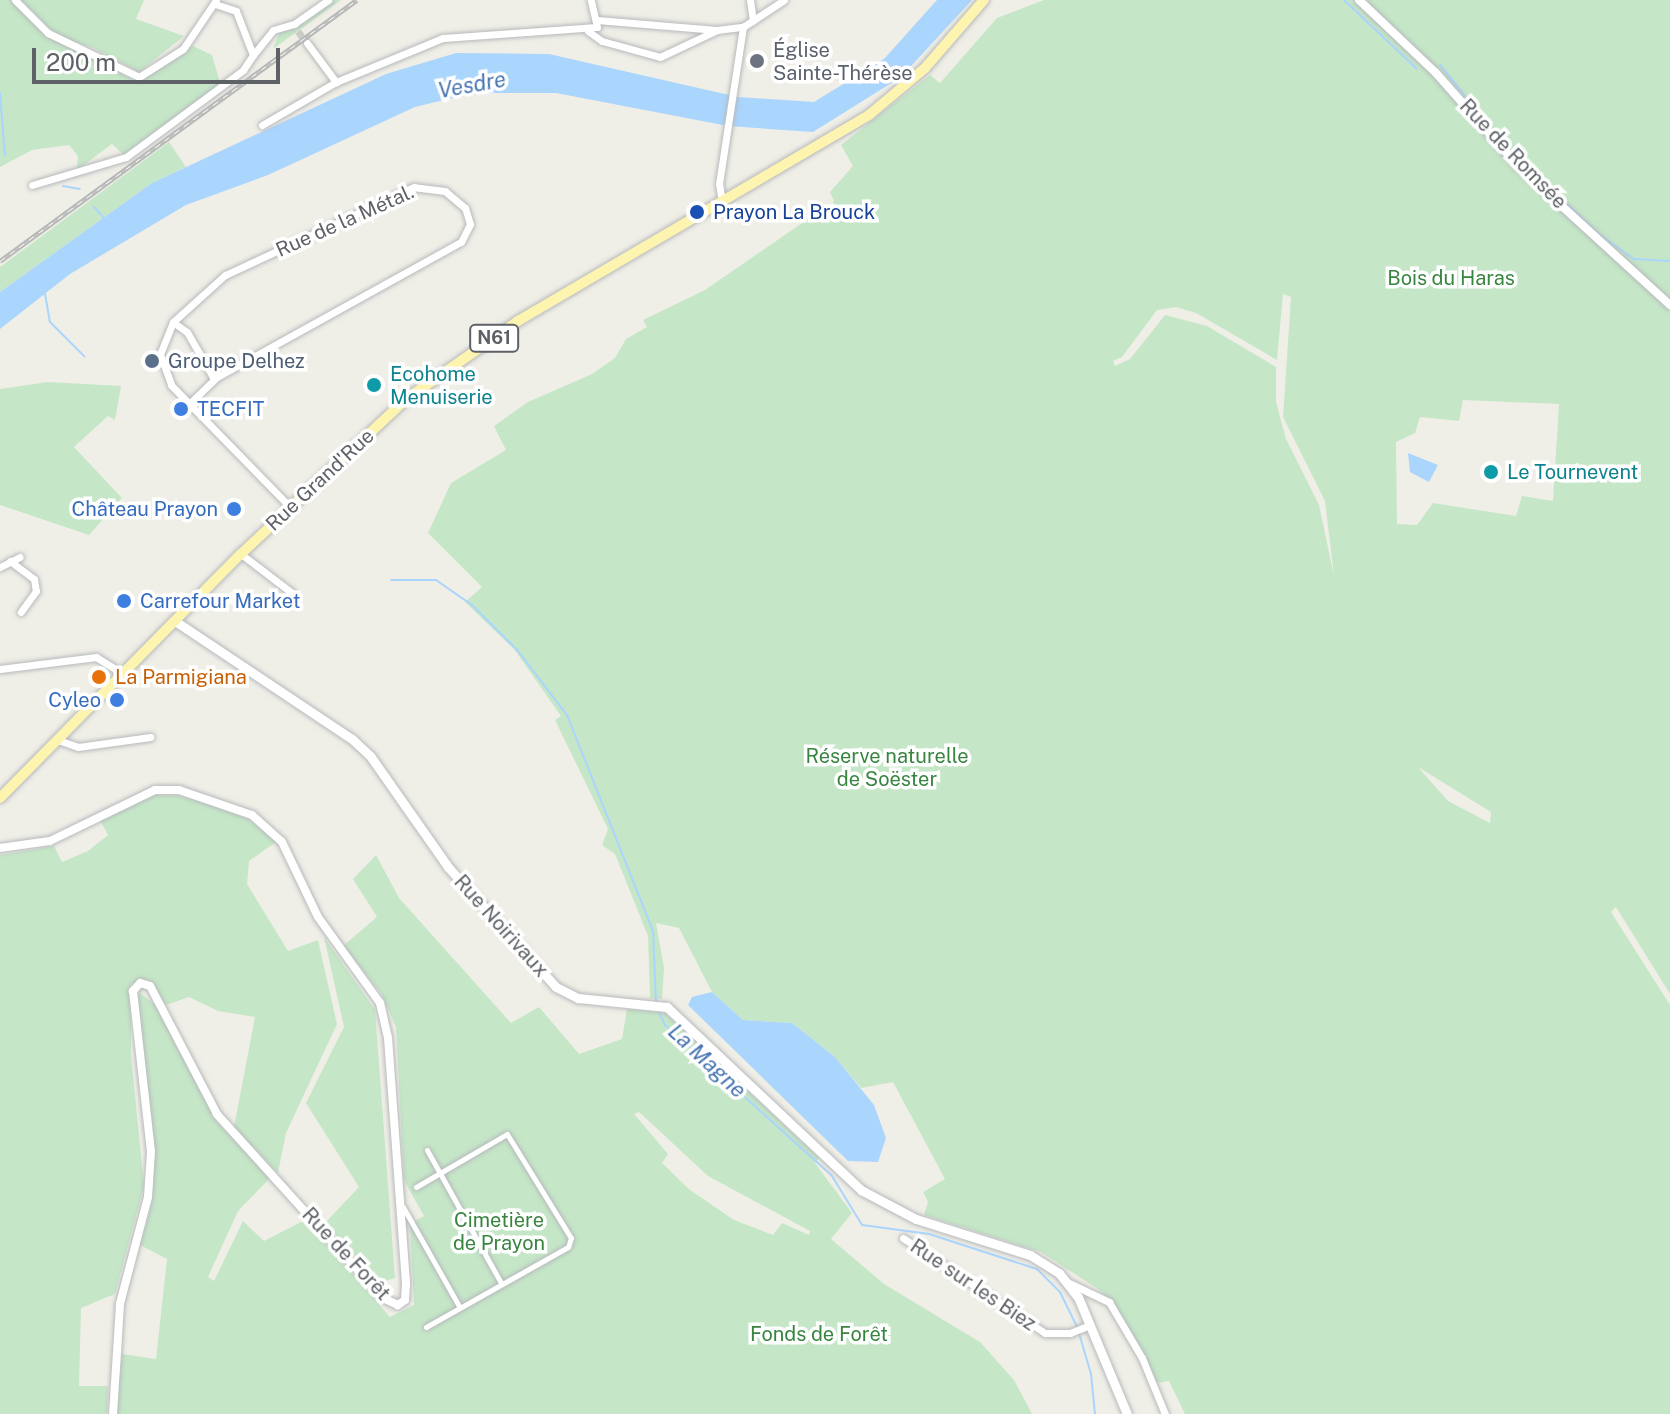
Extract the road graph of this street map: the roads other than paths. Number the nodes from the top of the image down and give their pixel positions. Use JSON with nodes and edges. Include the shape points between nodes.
{"nodes":[{"id":1,"x":15,"y":0,"type":"edge"},
{"id":2,"x":328,"y":0,"type":"edge"},
{"id":3,"x":591,"y":0,"type":"edge"},
{"id":4,"x":750,"y":0,"type":"edge"},
{"id":5,"x":784,"y":0,"type":"edge"},
{"id":6,"x":984,"y":0,"type":"edge"},
{"id":7,"x":1359,"y":0,"type":"edge"},
{"id":8,"x":215,"y":2,"type":"edge"},
{"id":9,"x":597,"y":20,"type":"junction"},
{"id":10,"x":753,"y":21,"type":"junction"},
{"id":11,"x":743,"y":27,"type":"junction"},
{"id":12,"x":717,"y":30,"type":"junction"},
{"id":13,"x":588,"y":31,"type":"junction"},
{"id":14,"x":307,"y":43,"type":"tunnel mouth"},
{"id":15,"x":253,"y":55,"type":"junction"},
{"id":16,"x":336,"y":82,"type":"junction"},
{"id":17,"x":262,"y":125,"type":"dead end"},
{"id":18,"x":32,"y":185,"type":"dead end"},
{"id":19,"x":723,"y":204,"type":"junction"},
{"id":20,"x":1670,"y":305,"type":"edge"},
{"id":21,"x":173,"y":322,"type":"junction"},
{"id":22,"x":214,"y":379,"type":"junction"},
{"id":23,"x":190,"y":403,"type":"junction"},
{"id":24,"x":290,"y":507,"type":"junction"},
{"id":25,"x":241,"y":554,"type":"junction"},
{"id":26,"x":20,"y":557,"type":"dead end"},
{"id":27,"x":10,"y":561,"type":"junction"},
{"id":28,"x":0,"y":567,"type":"edge"},
{"id":29,"x":292,"y":593,"type":"dead end"},
{"id":30,"x":21,"y":612,"type":"dead end"},
{"id":31,"x":175,"y":621,"type":"junction"},
{"id":32,"x":0,"y":669,"type":"edge"},
{"id":33,"x":123,"y":674,"type":"junction"},
{"id":34,"x":150,"y":737,"type":"dead end"},
{"id":35,"x":58,"y":740,"type":"junction"},
{"id":36,"x":0,"y":798,"type":"edge"},
{"id":37,"x":0,"y":848,"type":"edge"},
{"id":38,"x":427,"y":1150,"type":"dead end"},
{"id":39,"x":440,"y":1173,"type":"junction"},
{"id":40,"x":416,"y":1187,"type":"dead end"},
{"id":41,"x":400,"y":1202,"type":"junction"},
{"id":42,"x":903,"y":1238,"type":"dead end"},
{"id":43,"x":1067,"y":1282,"type":"junction"},
{"id":44,"x":501,"y":1283,"type":"junction"},
{"id":45,"x":459,"y":1306,"type":"junction"},
{"id":46,"x":426,"y":1327,"type":"dead end"},
{"id":47,"x":1086,"y":1327,"type":"junction"},
{"id":48,"x":113,"y":1414,"type":"edge"},
{"id":49,"x":1127,"y":1414,"type":"edge"},
{"id":50,"x":1165,"y":1414,"type":"edge"}],
"edges":[{"from":1,"to":8,"type":"street","via":[[48,33],[139,77],[183,49]]},
{"from":2,"to":15,"type":"street","via":[[296,27],[273,30]]},
{"from":3,"to":9,"type":"street"},
{"from":4,"to":10,"type":"street"},
{"from":5,"to":10,"type":"street"},
{"from":6,"to":19,"type":"main road","name":"Rue Grand'Rue","number":"N61","via":[[925,68],[855,124]]},
{"from":7,"to":20,"type":"street","name":"Rue de Romsée","via":[[1436,73],[1519,167]]},
{"from":8,"to":15,"type":"street","via":[[236,11]]},
{"from":9,"to":12,"type":"street"},
{"from":9,"to":13,"type":"street","via":[[597,27]]},
{"from":10,"to":11,"type":"street"},
{"from":11,"to":12,"type":"street"},
{"from":11,"to":19,"type":"street","via":[[719,184]]},
{"from":12,"to":13,"type":"street","via":[[660,57],[602,41]]},
{"from":13,"to":16,"type":"street","via":[[443,38]]},
{"from":14,"to":16,"type":"street"},
{"from":15,"to":18,"type":"street","via":[[243,70],[126,157]]},
{"from":16,"to":17,"type":"street"},
{"from":19,"to":24,"type":"main road","name":"Rue Grand'Rue","number":"N61","via":[[505,330],[405,400]]},
{"from":21,"to":22,"type":"street","via":[[187,332]]},
{"from":21,"to":22,"type":"street","name":"Rue de la Métal.","via":[[225,275],[414,187],[445,191],[465,208],[470,224],[461,242]]},
{"from":21,"to":23,"type":"street","name":"Rue de la Métal.","via":[[160,354],[171,385]]},
{"from":22,"to":23,"type":"street","name":"Rue de la Métal."},
{"from":23,"to":24,"type":"street","name":"Rue de la Métal."},
{"from":24,"to":25,"type":"main road","name":"Rue Grand'Rue","number":"N61"},
{"from":25,"to":29,"type":"street"},
{"from":25,"to":31,"type":"main road","name":"Rue Grand'Rue","number":"N61"},
{"from":26,"to":27,"type":"street"},
{"from":27,"to":28,"type":"street"},
{"from":27,"to":30,"type":"street","via":[[34,579],[36,591]]},
{"from":31,"to":33,"type":"main road","name":"Rue Grand'Rue","number":"N61"},
{"from":31,"to":43,"type":"main road","name":"Rue Noirivaux","via":[[362,748],[448,867],[556,987],[578,998],[658,1005],[861,1190],[916,1219],[1030,1255]]},
{"from":32,"to":33,"type":"street","via":[[96,657]]},
{"from":33,"to":35,"type":"main road","name":"Rue Grand'Rue","number":"N61"},
{"from":34,"to":35,"type":"street","via":[[78,747]]},
{"from":35,"to":36,"type":"main road","name":"Rue Grand'Rue","number":"N61"},
{"from":37,"to":41,"type":"street","name":"Rue de Forêt","via":[[50,841],[155,790],[179,790],[252,815],[282,842],[318,917],[380,1003],[388,1038]]},
{"from":38,"to":39,"type":"street"},
{"from":39,"to":40,"type":"street"},
{"from":39,"to":44,"type":"street"},
{"from":39,"to":44,"type":"street","via":[[507,1134],[513,1136],[569,1234],[568,1247]]},
{"from":41,"to":45,"type":"street"},
{"from":41,"to":48,"type":"street","name":"Rue de Forêt","via":[[406,1285],[405,1300],[398,1305],[383,1298],[217,1114],[158,999],[150,986],[140,983],[133,991],[151,1152],[148,1197],[120,1304]]},
{"from":42,"to":47,"type":"street","name":"Rue sur les Biez","via":[[1045,1333]]},
{"from":43,"to":47,"type":"main road","name":"Rue Noirivaux"},
{"from":43,"to":50,"type":"street","via":[[1109,1302],[1142,1358]]},
{"from":44,"to":45,"type":"street"},
{"from":45,"to":46,"type":"street"},
{"from":47,"to":49,"type":"main road","name":"Rue Noirivaux"}]}
